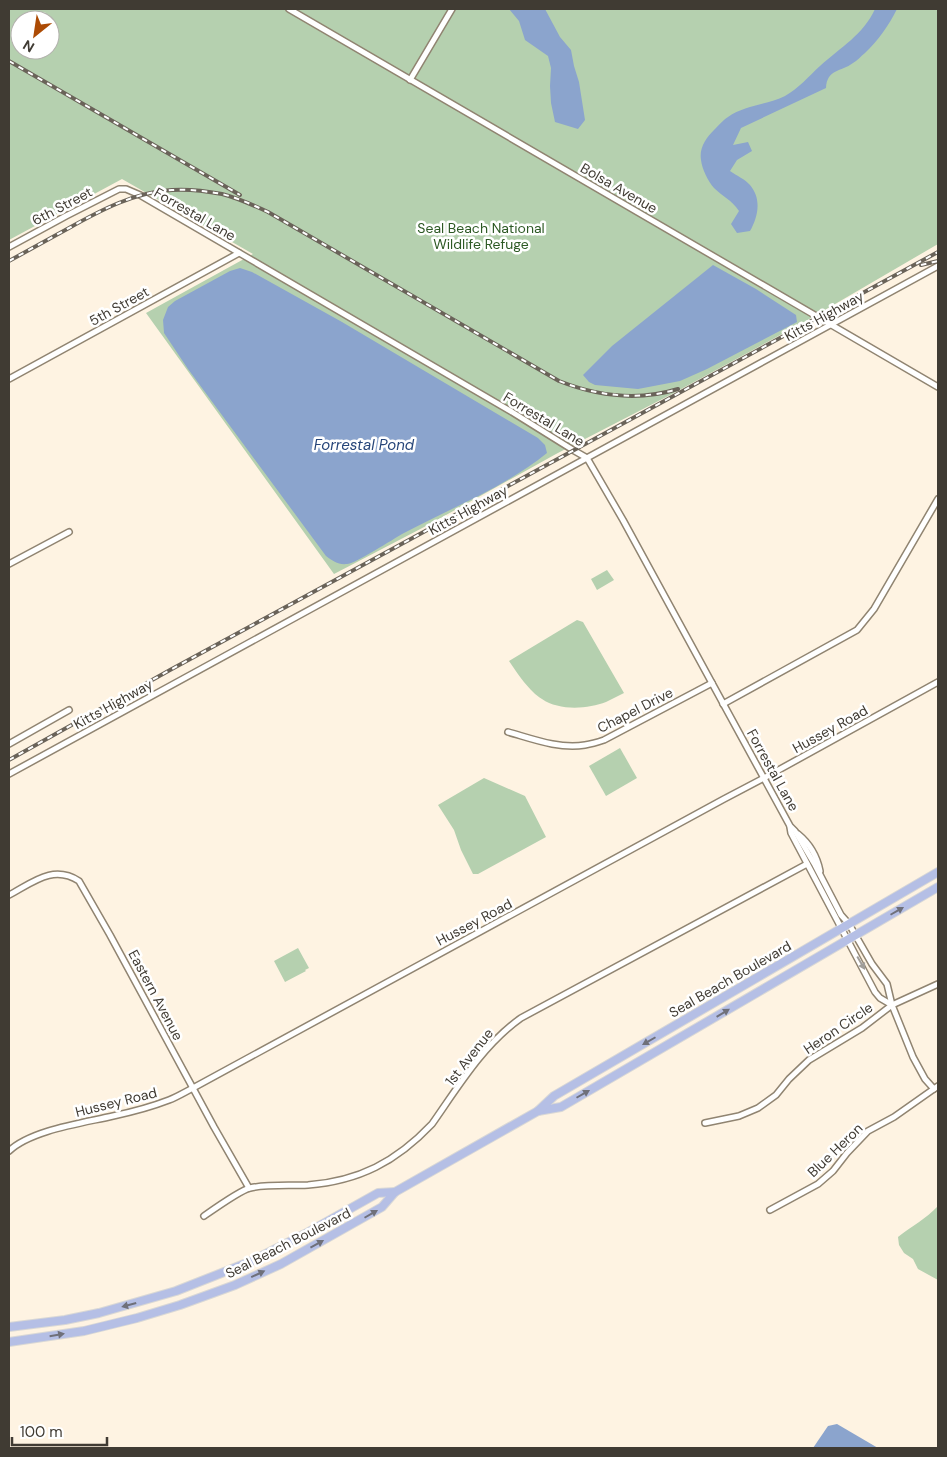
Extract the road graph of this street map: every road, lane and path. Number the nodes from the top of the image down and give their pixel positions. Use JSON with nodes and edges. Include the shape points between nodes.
{"nodes":[{"id":1,"x":289,"y":9,"type":"edge"},
{"id":2,"x":452,"y":9,"type":"edge"},
{"id":3,"x":410,"y":80,"type":"junction"},
{"id":4,"x":126,"y":189,"type":"joint"},
{"id":5,"x":9,"y":247,"type":"edge"},
{"id":6,"x":239,"y":254,"type":"junction"},
{"id":7,"x":938,"y":266,"type":"edge"},
{"id":8,"x":832,"y":324,"type":"junction"},
{"id":9,"x":9,"y":379,"type":"edge"},
{"id":10,"x":938,"y":387,"type":"edge"},
{"id":11,"x":587,"y":458,"type":"junction"},
{"id":12,"x":938,"y":500,"type":"edge"},
{"id":13,"x":69,"y":532,"type":"dead end"},
{"id":14,"x":9,"y":564,"type":"edge"},
{"id":15,"x":938,"y":682,"type":"edge"},
{"id":16,"x":712,"y":683,"type":"junction"},
{"id":17,"x":724,"y":704,"type":"junction"},
{"id":18,"x":69,"y":710,"type":"dead end"},
{"id":19,"x":508,"y":732,"type":"dead end"},
{"id":20,"x":9,"y":744,"type":"edge"},
{"id":21,"x":9,"y":774,"type":"edge"},
{"id":22,"x":764,"y":778,"type":"junction"},
{"id":23,"x":790,"y":826,"type":"junction"},
{"id":24,"x":807,"y":864,"type":"junction"},
{"id":25,"x":938,"y":872,"type":"edge"},
{"id":26,"x":938,"y":887,"type":"edge"},
{"id":27,"x":9,"y":895,"type":"edge"},
{"id":28,"x":846,"y":926,"type":"junction"},
{"id":29,"x":856,"y":935,"type":"junction"},
{"id":30,"x":848,"y":940,"type":"junction"},
{"id":31,"x":938,"y":984,"type":"edge"},
{"id":32,"x":892,"y":1005,"type":"junction"},
{"id":33,"x":193,"y":1088,"type":"junction"},
{"id":34,"x":936,"y":1088,"type":"edge"},
{"id":35,"x":538,"y":1111,"type":"junction"},
{"id":36,"x":705,"y":1123,"type":"dead end"},
{"id":37,"x":9,"y":1151,"type":"edge"},
{"id":38,"x":249,"y":1188,"type":"junction"},
{"id":39,"x":395,"y":1192,"type":"junction"},
{"id":40,"x":770,"y":1210,"type":"dead end"},
{"id":41,"x":204,"y":1216,"type":"dead end"},
{"id":42,"x":176,"y":1291,"type":"junction"},
{"id":43,"x":180,"y":1305,"type":"junction"},
{"id":44,"x":9,"y":1327,"type":"edge"},
{"id":45,"x":9,"y":1342,"type":"edge"}],
"edges":[{"from":1,"to":3,"type":"street","name":"Bolsa Avenue"},
{"from":2,"to":3,"type":"street"},
{"from":3,"to":8,"type":"street","name":"Bolsa Avenue"},
{"from":4,"to":5,"type":"street","name":"6th Street","via":[[119,189]]},
{"from":4,"to":6,"type":"street","name":"Forrestal Lane"},
{"from":6,"to":9,"type":"street","name":"5th Street"},
{"from":6,"to":11,"type":"street","name":"Forrestal Lane"},
{"from":7,"to":8,"type":"street","name":"Kitts Highway"},
{"from":8,"to":10,"type":"street","name":"Bolsa Avenue"},
{"from":8,"to":11,"type":"street","name":"Kitts Highway"},
{"from":11,"to":16,"type":"street","name":"Forrestal Lane"},
{"from":11,"to":21,"type":"street","name":"Kitts Highway"},
{"from":12,"to":17,"type":"street","via":[[874,609],[857,630]]},
{"from":13,"to":14,"type":"street"},
{"from":15,"to":22,"type":"street","name":"Hussey Road"},
{"from":16,"to":17,"type":"street","name":"Forrestal Lane"},
{"from":16,"to":19,"type":"street","name":"Chapel Drive","via":[[604,740],[586,745],[552,745]]},
{"from":17,"to":22,"type":"street","name":"Forrestal Lane"},
{"from":18,"to":20,"type":"street"},
{"from":22,"to":23,"type":"street","name":"Forrestal Lane"},
{"from":22,"to":33,"type":"street","name":"Hussey Road"},
{"from":23,"to":24,"type":"street","name":"Forrestal Lane"},
{"from":23,"to":28,"type":"street","name":"Forrestal Lane","via":[[821,876]]},
{"from":24,"to":28,"type":"street","name":"Forrestal Lane"},
{"from":24,"to":38,"type":"street","name":"1st Avenue","via":[[521,1018],[491,1044],[432,1124],[401,1153],[361,1174],[339,1181]]},
{"from":25,"to":28,"type":"main road","name":"Seal Beach Boulevard"},
{"from":29,"to":26,"type":"main road","name":"Seal Beach Boulevard","one_way":true},
{"from":27,"to":33,"type":"street","name":"Eastern Avenue","via":[[50,874],[61,873],[79,881]]},
{"from":28,"to":29,"type":"street"},
{"from":28,"to":30,"type":"street"},
{"from":28,"to":35,"type":"main road","name":"Seal Beach Boulevard","one_way":true,"via":[[554,1096]]},
{"from":29,"to":30,"type":"main road","name":"Seal Beach Boulevard"},
{"from":29,"to":32,"type":"street","via":[[887,984]]},
{"from":30,"to":32,"type":"street","one_way":true,"via":[[880,998]]},
{"from":35,"to":30,"type":"main road","name":"Seal Beach Boulevard","one_way":true,"via":[[561,1107]]},
{"from":31,"to":32,"type":"street","name":"Heron Circle"},
{"from":32,"to":34,"type":"street","via":[[913,1057],[925,1079]]},
{"from":32,"to":36,"type":"street","name":"Heron Circle","via":[[862,1028],[809,1060],[776,1095],[758,1108],[739,1116]]},
{"from":33,"to":37,"type":"street","name":"Hussey Road","via":[[150,1106],[28,1138]]},
{"from":33,"to":38,"type":"street","name":"Eastern Avenue"},
{"from":34,"to":40,"type":"street","name":"Blue Heron","via":[[868,1131],[818,1184]]},
{"from":35,"to":39,"type":"main road","name":"Seal Beach Boulevard"},
{"from":38,"to":41,"type":"street","name":"1st Avenue"},
{"from":39,"to":42,"type":"main road","name":"Seal Beach Boulevard","via":[[378,1193],[252,1261]]},
{"from":43,"to":39,"type":"main road","name":"Seal Beach Boulevard","one_way":true,"via":[[281,1264],[382,1207]]},
{"from":42,"to":43,"type":"main road"},
{"from":42,"to":44,"type":"main road","name":"Seal Beach Boulevard","one_way":true,"via":[[99,1313]]},
{"from":45,"to":43,"type":"main road","name":"Seal Beach Boulevard","one_way":true,"via":[[107,1326]]}]}
